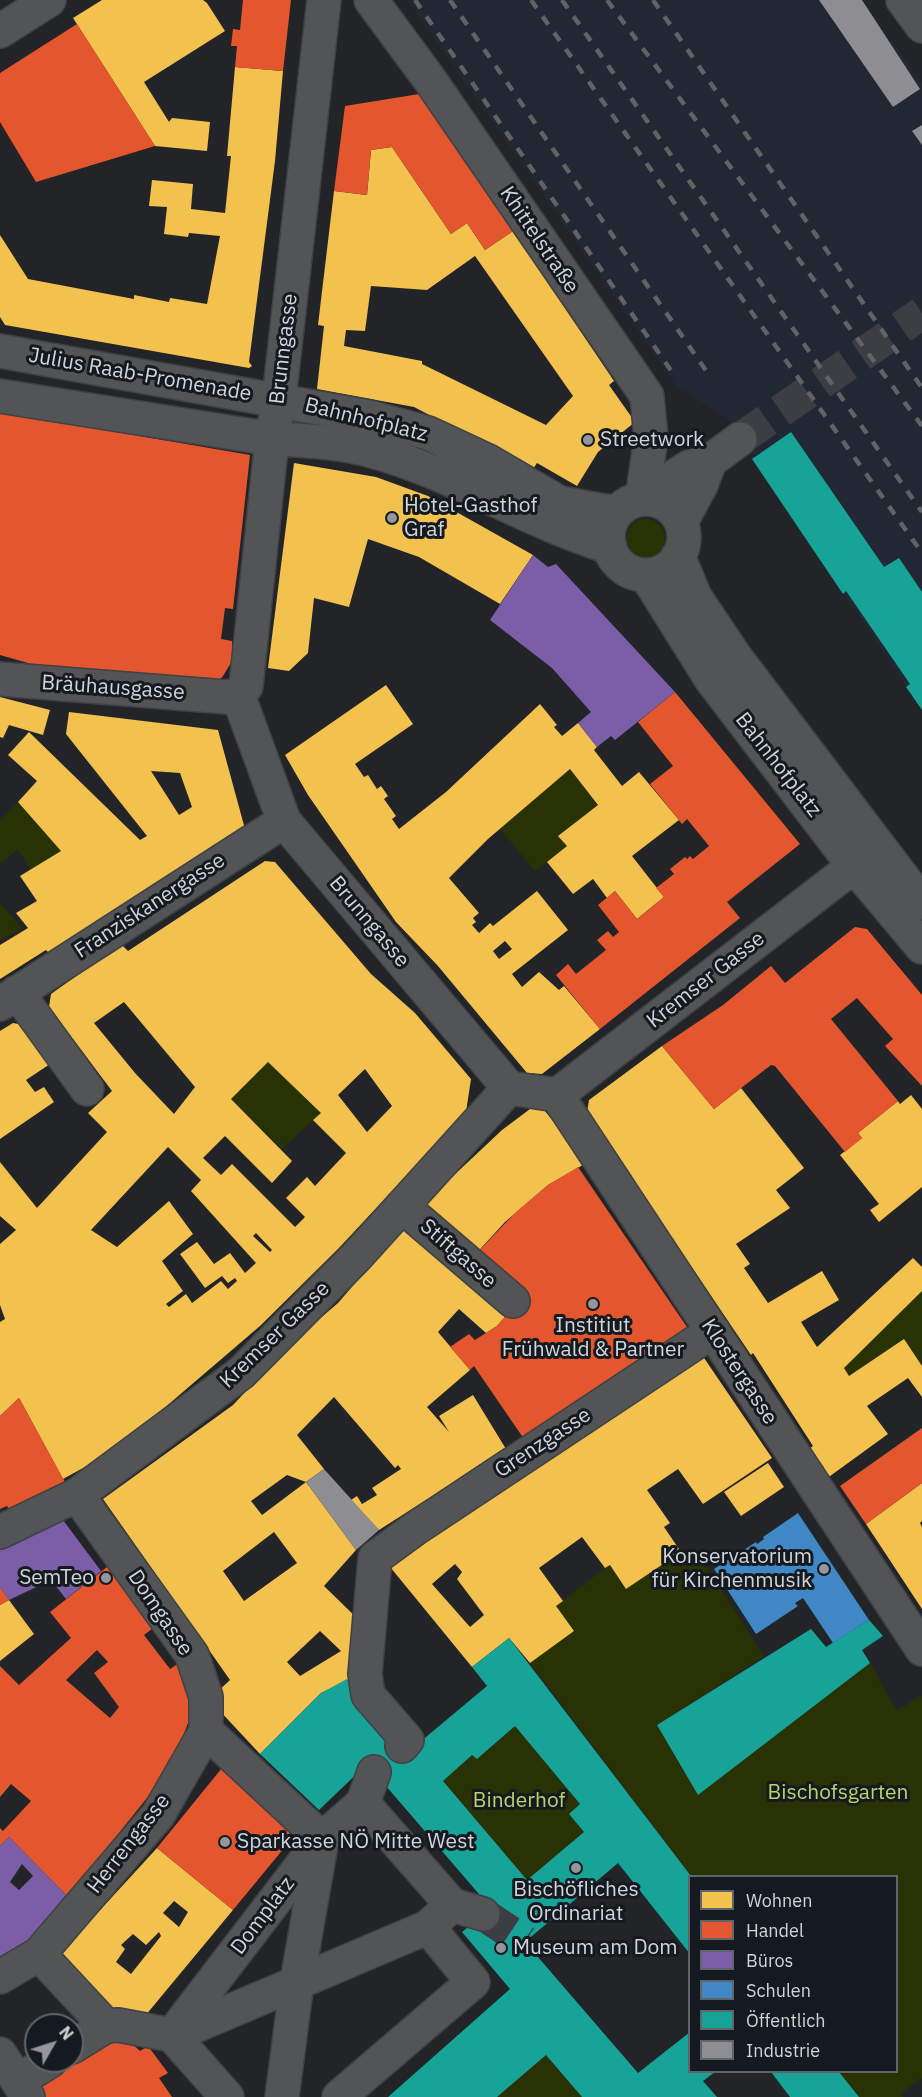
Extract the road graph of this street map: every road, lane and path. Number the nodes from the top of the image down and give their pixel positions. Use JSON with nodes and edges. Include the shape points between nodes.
{"nodes":[{"id":1,"x":49,"y":0,"type":"edge"},
{"id":2,"x":324,"y":0,"type":"edge"},
{"id":3,"x":371,"y":0,"type":"edge"},
{"id":4,"x":903,"y":0,"type":"edge"},
{"id":5,"x":922,"y":26,"type":"edge"},
{"id":6,"x":0,"y":31,"type":"edge"},
{"id":7,"x":0,"y":351,"type":"edge"},
{"id":8,"x":0,"y":396,"type":"edge"},
{"id":9,"x":279,"y":399,"type":"junction"},
{"id":10,"x":272,"y":439,"type":"junction"},
{"id":11,"x":740,"y":439,"type":"tunnel mouth"},
{"id":12,"x":710,"y":461,"type":"junction"},
{"id":13,"x":636,"y":504,"type":"junction"},
{"id":14,"x":681,"y":522,"type":"junction"},
{"id":15,"x":610,"y":547,"type":"junction"},
{"id":16,"x":678,"y":556,"type":"junction"},
{"id":17,"x":645,"y":574,"type":"junction"},
{"id":18,"x":0,"y":679,"type":"edge"},
{"id":19,"x":232,"y":696,"type":"junction"},
{"id":20,"x":284,"y":821,"type":"junction"},
{"id":21,"x":854,"y":866,"type":"junction"},
{"id":22,"x":922,"y":903,"type":"edge"},
{"id":23,"x":922,"y":947,"type":"edge"},
{"id":24,"x":9,"y":998,"type":"edge"},
{"id":25,"x":509,"y":1088,"type":"junction"},
{"id":26,"x":87,"y":1089,"type":"dead end"},
{"id":27,"x":557,"y":1095,"type":"junction"},
{"id":28,"x":402,"y":1206,"type":"junction"},
{"id":29,"x":513,"y":1301,"type":"dead end"},
{"id":30,"x":713,"y":1331,"type":"junction"},
{"id":31,"x":77,"y":1495,"type":"junction"},
{"id":32,"x":0,"y":1532,"type":"edge"},
{"id":33,"x":922,"y":1649,"type":"edge"},
{"id":34,"x":206,"y":1731,"type":"junction"},
{"id":35,"x":402,"y":1746,"type":"dead end"},
{"id":36,"x":374,"y":1772,"type":"dead end"},
{"id":37,"x":363,"y":1803,"type":"junction"},
{"id":38,"x":322,"y":1839,"type":"junction"},
{"id":39,"x":452,"y":1905,"type":"junction"},
{"id":40,"x":483,"y":1914,"type":"tunnel mouth"},
{"id":41,"x":428,"y":1927,"type":"junction"},
{"id":42,"x":41,"y":1952,"type":"junction"},
{"id":43,"x":0,"y":1977,"type":"edge"},
{"id":44,"x":297,"y":1982,"type":"junction"},
{"id":45,"x":106,"y":2026,"type":"junction"},
{"id":46,"x":172,"y":2035,"type":"junction"},
{"id":47,"x":84,"y":2040,"type":"edge"},
{"id":48,"x":0,"y":2054,"type":"edge"},
{"id":49,"x":38,"y":2073,"type":"edge"},
{"id":50,"x":23,"y":2089,"type":"edge"},
{"id":51,"x":227,"y":2097,"type":"edge"},
{"id":52,"x":282,"y":2097,"type":"edge"},
{"id":53,"x":339,"y":2097,"type":"edge"}],
"edges":[{"from":1,"to":6,"type":"street"},
{"from":2,"to":9,"type":"street","name":"Brunngasse"},
{"from":3,"to":13,"type":"street","name":"Khittelstraße","via":[[647,396],[651,438]]},
{"from":4,"to":5,"type":"street"},
{"from":7,"to":9,"type":"street","name":"Julius Raab-Promenade"},
{"from":8,"to":10,"type":"street","name":"Julius Raab-Promenade"},
{"from":9,"to":10,"type":"street","name":"Brunngasse"},
{"from":9,"to":13,"type":"street","name":"Bahnhofplatz","via":[[428,433],[560,502]]},
{"from":10,"to":15,"type":"street","name":"Bahnhofplatz","via":[[371,451],[429,471],[549,526]]},
{"from":10,"to":19,"type":"street","name":"Brunngasse","via":[[246,686]]},
{"from":11,"to":12,"type":"street"},
{"from":12,"to":13,"type":"street","via":[[689,467]]},
{"from":12,"to":14,"type":"street"},
{"from":13,"to":14,"type":"street","via":[[670,507]]},
{"from":13,"to":15,"type":"street","via":[[608,535]]},
{"from":14,"to":16,"type":"street","via":[[684,542]]},
{"from":15,"to":17,"type":"street","via":[[623,567]]},
{"from":16,"to":17,"type":"street","via":[[658,573]]},
{"from":16,"to":22,"type":"street","name":"Bahnhofplatz","via":[[695,597],[736,658]]},
{"from":17,"to":21,"type":"street","name":"Bahnhofplatz","via":[[711,679]]},
{"from":18,"to":19,"type":"street","name":"Bräuhausgasse"},
{"from":19,"to":20,"type":"street","name":"Brunngasse"},
{"from":20,"to":24,"type":"street","name":"Franziskanergasse"},
{"from":20,"to":25,"type":"street","name":"Brunngasse"},
{"from":21,"to":23,"type":"street","name":"Bahnhofplatz"},
{"from":21,"to":27,"type":"street","name":"Kremser Gasse"},
{"from":24,"to":26,"type":"street","name":"Franziskanergasse"},
{"from":25,"to":27,"type":"street"},
{"from":25,"to":28,"type":"street","name":"Kremser Gasse"},
{"from":27,"to":30,"type":"street","name":"Klostergasse"},
{"from":28,"to":29,"type":"street","name":"Stiftgasse"},
{"from":28,"to":31,"type":"street","name":"Kremser Gasse","via":[[241,1373]]},
{"from":30,"to":33,"type":"street","name":"Klostergasse"},
{"from":30,"to":35,"type":"street","name":"Grenzgasse","via":[[375,1558],[365,1674],[368,1695],[407,1740]]},
{"from":31,"to":32,"type":"street","name":"Kremser Gasse"},
{"from":31,"to":34,"type":"street","name":"Domgasse","via":[[192,1655],[206,1697]]},
{"from":34,"to":38,"type":"street"},
{"from":34,"to":42,"type":"street","name":"Herrengasse","via":[[158,1815]]},
{"from":36,"to":37,"type":"street","name":"Domplatz"},
{"from":37,"to":38,"type":"street","name":"Domplatz"},
{"from":37,"to":39,"type":"street"},
{"from":38,"to":44,"type":"street"},
{"from":38,"to":46,"type":"street","name":"Domplatz"},
{"from":39,"to":40,"type":"street"},
{"from":39,"to":41,"type":"street"},
{"from":41,"to":44,"type":"street"},
{"from":41,"to":53,"type":"street","via":[[473,1982]]},
{"from":42,"to":43,"type":"street","name":"Herrengasse"},
{"from":42,"to":45,"type":"street"},
{"from":44,"to":46,"type":"street"},
{"from":44,"to":52,"type":"street"},
{"from":45,"to":46,"type":"street"},
{"from":45,"to":47,"type":"street"},
{"from":46,"to":51,"type":"street"},
{"from":48,"to":50,"type":"street"},
{"from":49,"to":50,"type":"street"}]}
